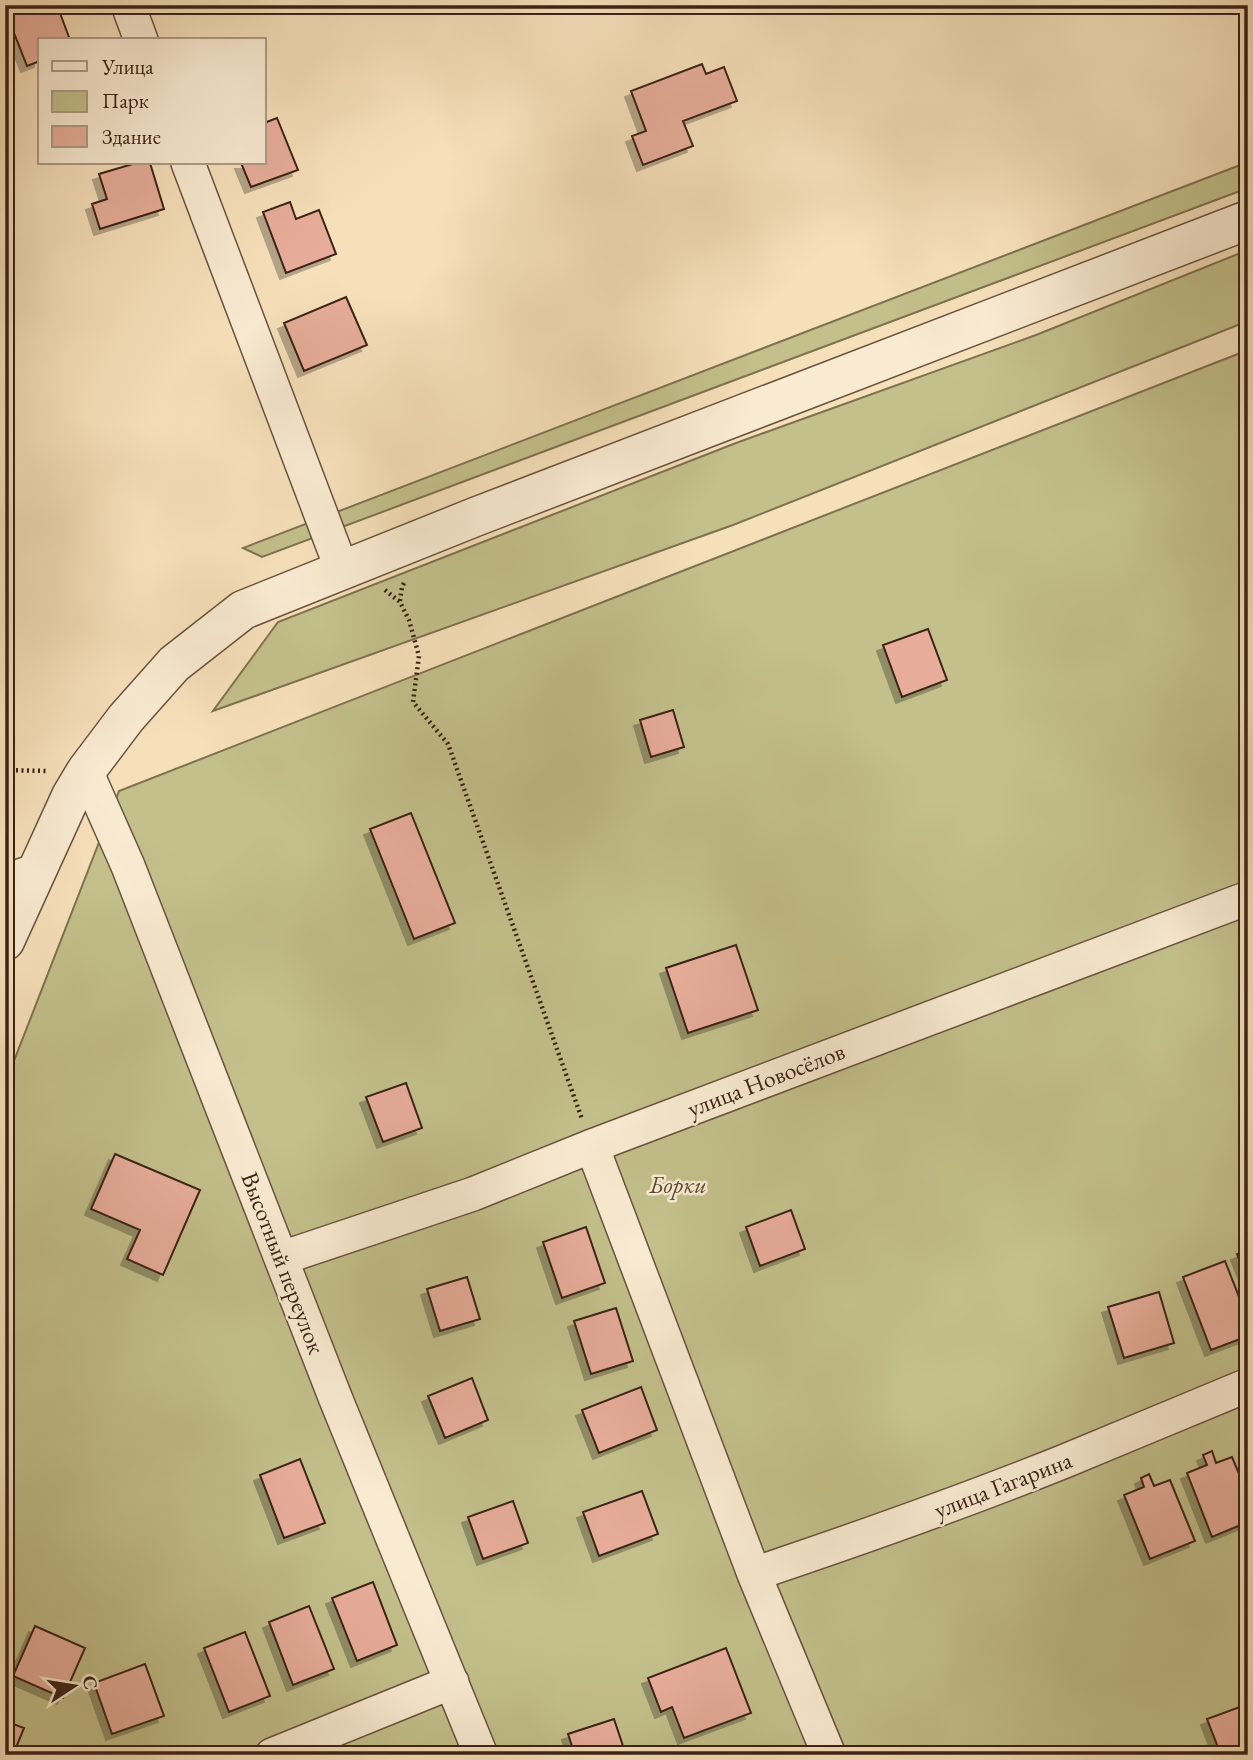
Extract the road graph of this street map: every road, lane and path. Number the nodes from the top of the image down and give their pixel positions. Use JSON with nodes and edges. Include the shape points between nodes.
{"nodes":[{"id":1,"x":128,"y":5,"type":"edge"},
{"id":2,"x":140,"y":38,"type":"edge"},
{"id":3,"x":188,"y":164,"type":"edge"},
{"id":4,"x":1248,"y":220,"type":"edge"},
{"id":5,"x":342,"y":570,"type":"junction"},
{"id":6,"x":86,"y":771,"type":"junction"},
{"id":7,"x":21,"y":875,"type":"edge"},
{"id":8,"x":1248,"y":898,"type":"edge"},
{"id":9,"x":5,"y":941,"type":"edge"},
{"id":10,"x":592,"y":1146,"type":"junction"},
{"id":11,"x":282,"y":1258,"type":"junction"},
{"id":12,"x":1248,"y":1385,"type":"edge"},
{"id":13,"x":754,"y":1574,"type":"junction"},
{"id":14,"x":452,"y":1682,"type":"junction"},
{"id":15,"x":272,"y":1755,"type":"edge"},
{"id":16,"x":481,"y":1755,"type":"edge"},
{"id":17,"x":829,"y":1755,"type":"edge"}],
"edges":[{"from":1,"to":2,"type":"street"},
{"from":3,"to":5,"type":"street"},
{"from":4,"to":5,"type":"street"},
{"from":5,"to":6,"type":"street","via":[[243,610],[174,664]]},
{"from":5,"to":10,"type":"path","via":[[373,580],[400,602],[409,620],[419,656],[413,702],[448,744]]},
{"from":6,"to":7,"type":"street"},
{"from":6,"to":11,"type":"street","name":"Высотный переулок"},
{"from":7,"to":9,"type":"street"},
{"from":8,"to":10,"type":"street","name":"улица Новосёлов"},
{"from":10,"to":11,"type":"street","name":"улица Новосёлов","via":[[472,1194]]},
{"from":10,"to":13,"type":"street"},
{"from":11,"to":14,"type":"street","name":"Высотный переулок"},
{"from":12,"to":13,"type":"street","name":"улица Гагарина","via":[[1064,1462]]},
{"from":13,"to":17,"type":"street"},
{"from":14,"to":15,"type":"street"},
{"from":14,"to":16,"type":"street","name":"Высотный переулок"}]}
